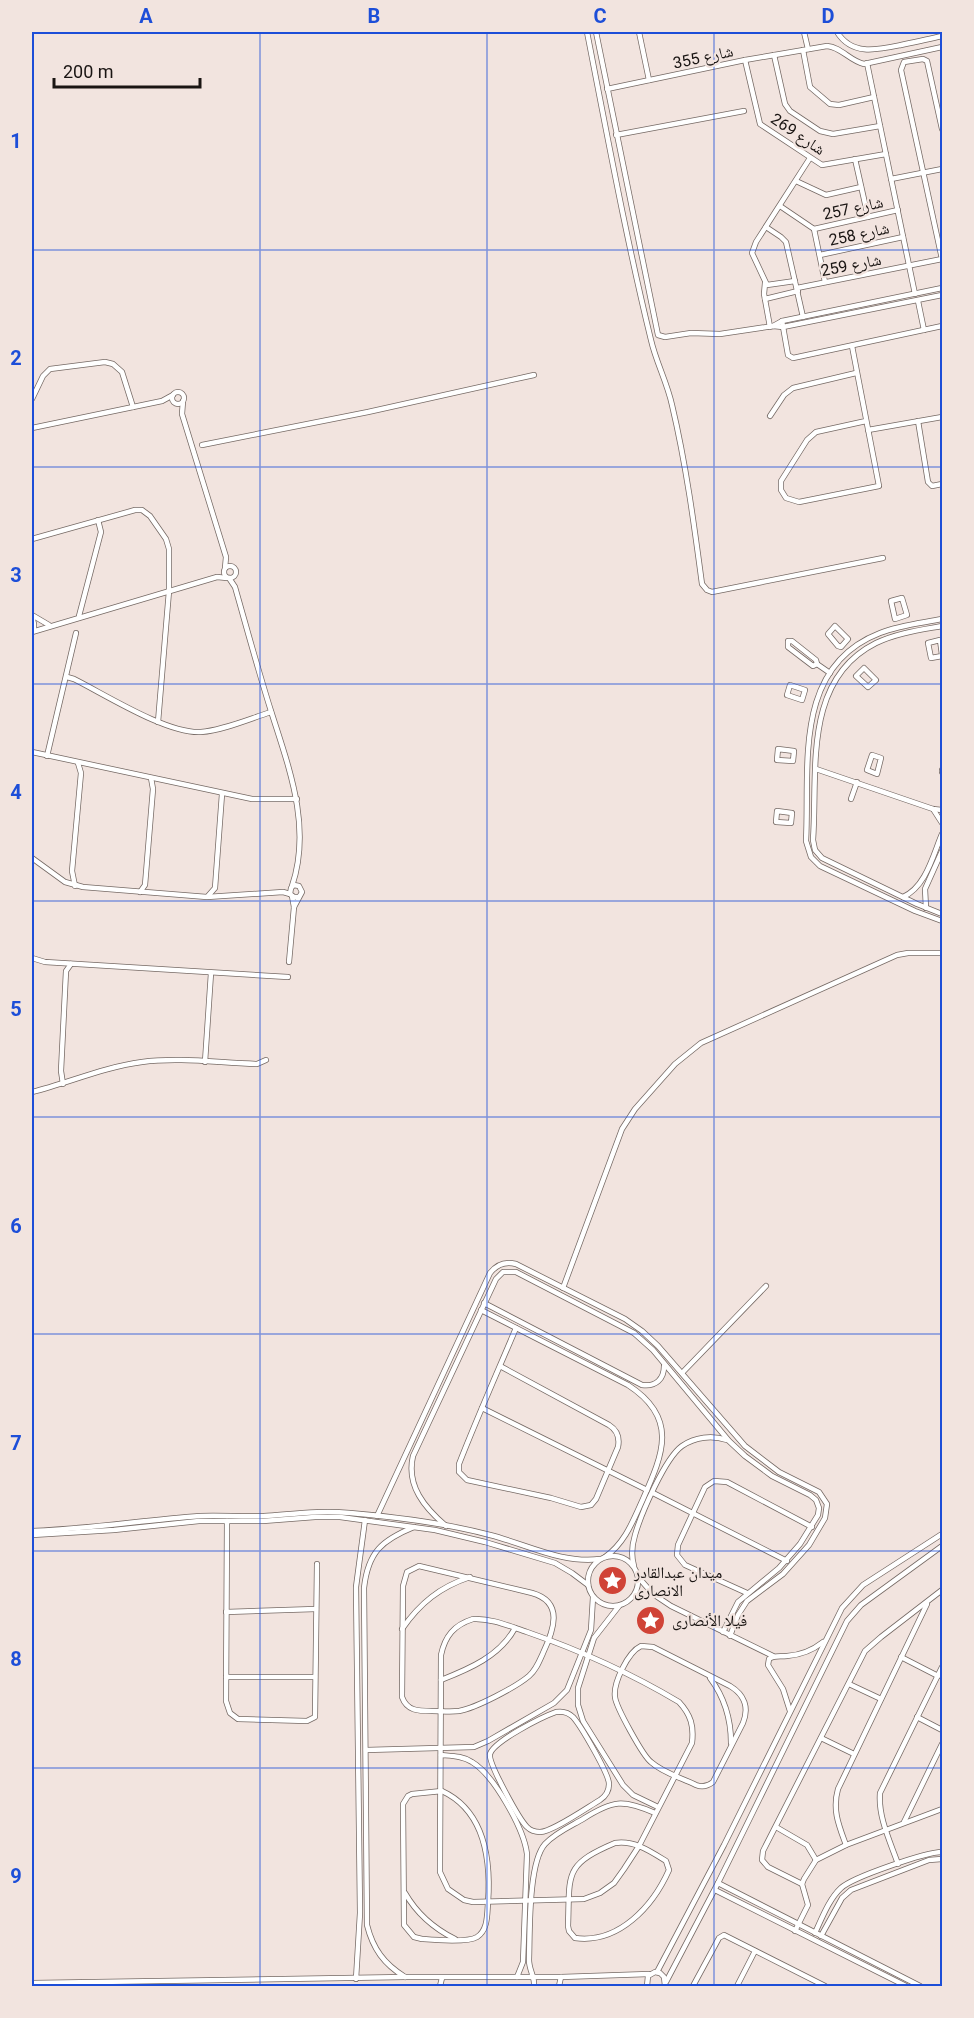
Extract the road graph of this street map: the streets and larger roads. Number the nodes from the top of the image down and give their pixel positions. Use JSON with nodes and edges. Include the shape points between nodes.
{"nodes":[{"id":1,"x":587,"y":32,"type":"edge"},
{"id":2,"x":596,"y":32,"type":"edge"},
{"id":3,"x":603,"y":32,"type":"edge"},
{"id":4,"x":639,"y":32,"type":"edge"},
{"id":5,"x":804,"y":32,"type":"edge"},
{"id":6,"x":837,"y":32,"type":"edge"},
{"id":7,"x":942,"y":36,"type":"edge"},
{"id":8,"x":853,"y":47,"type":"junction"},
{"id":9,"x":942,"y":47,"type":"edge"},
{"id":10,"x":805,"y":50,"type":"junction"},
{"id":11,"x":774,"y":55,"type":"junction"},
{"id":12,"x":848,"y":57,"type":"junction"},
{"id":13,"x":745,"y":60,"type":"junction"},
{"id":14,"x":867,"y":63,"type":"junction"},
{"id":15,"x":649,"y":80,"type":"junction"},
{"id":16,"x":607,"y":89,"type":"junction"},
{"id":17,"x":874,"y":97,"type":"junction"},
{"id":18,"x":744,"y":111,"type":"dead end"},
{"id":19,"x":880,"y":126,"type":"junction"},
{"id":20,"x":942,"y":129,"type":"edge"},
{"id":21,"x":616,"y":135,"type":"junction"},
{"id":22,"x":886,"y":154,"type":"junction"},
{"id":23,"x":810,"y":159,"type":"junction"},
{"id":24,"x":855,"y":159,"type":"junction"},
{"id":25,"x":942,"y":169,"type":"edge"},
{"id":26,"x":923,"y":173,"type":"junction"},
{"id":27,"x":891,"y":179,"type":"junction"},
{"id":28,"x":796,"y":181,"type":"junction"},
{"id":29,"x":861,"y":187,"type":"junction"},
{"id":30,"x":780,"y":206,"type":"junction"},
{"id":31,"x":898,"y":210,"type":"junction"},
{"id":32,"x":868,"y":217,"type":"junction"},
{"id":33,"x":766,"y":227,"type":"junction"},
{"id":34,"x":814,"y":229,"type":"junction"},
{"id":35,"x":903,"y":237,"type":"junction"},
{"id":36,"x":820,"y":255,"type":"junction"},
{"id":37,"x":942,"y":259,"type":"edge"},
{"id":38,"x":909,"y":266,"type":"junction"},
{"id":39,"x":795,"y":281,"type":"junction"},
{"id":40,"x":825,"y":282,"type":"junction"},
{"id":41,"x":765,"y":283,"type":"junction"},
{"id":42,"x":942,"y":288,"type":"edge"},
{"id":43,"x":797,"y":290,"type":"junction"},
{"id":44,"x":915,"y":294,"type":"junction"},
{"id":45,"x":942,"y":295,"type":"edge"},
{"id":46,"x":765,"y":299,"type":"junction"},
{"id":47,"x":918,"y":301,"type":"junction"},
{"id":48,"x":803,"y":317,"type":"junction"},
{"id":49,"x":783,"y":324,"type":"junction"},
{"id":50,"x":772,"y":326,"type":"junction"},
{"id":51,"x":942,"y":326,"type":"edge"},
{"id":52,"x":924,"y":330,"type":"junction"},
{"id":53,"x":658,"y":333,"type":"junction"},
{"id":54,"x":650,"y":336,"type":"junction"},
{"id":55,"x":852,"y":346,"type":"junction"},
{"id":56,"x":856,"y":373,"type":"junction"},
{"id":57,"x":534,"y":375,"type":"dead end"},
{"id":58,"x":173,"y":395,"type":"junction"},
{"id":59,"x":32,"y":399,"type":"edge"},
{"id":60,"x":162,"y":401,"type":"junction"},
{"id":61,"x":183,"y":401,"type":"junction"},
{"id":62,"x":174,"y":403,"type":"junction"},
{"id":63,"x":134,"y":407,"type":"junction"},
{"id":64,"x":182,"y":414,"type":"junction"},
{"id":65,"x":770,"y":416,"type":"dead end"},
{"id":66,"x":942,"y":417,"type":"edge"},
{"id":67,"x":866,"y":421,"type":"junction"},
{"id":68,"x":918,"y":422,"type":"junction"},
{"id":69,"x":32,"y":428,"type":"edge"},
{"id":70,"x":868,"y":430,"type":"junction"},
{"id":71,"x":202,"y":445,"type":"dead end"},
{"id":72,"x":942,"y":484,"type":"edge"},
{"id":73,"x":98,"y":520,"type":"junction"},
{"id":74,"x":32,"y":539,"type":"edge"},
{"id":75,"x":226,"y":557,"type":"junction"},
{"id":76,"x":883,"y":558,"type":"dead end"},
{"id":77,"x":234,"y":567,"type":"junction"},
{"id":78,"x":225,"y":569,"type":"junction"},
{"id":79,"x":217,"y":576,"type":"junction"},
{"id":80,"x":235,"y":576,"type":"junction"},
{"id":81,"x":228,"y":578,"type":"junction"},
{"id":82,"x":235,"y":587,"type":"junction"},
{"id":83,"x":169,"y":591,"type":"junction"},
{"id":84,"x":85,"y":600,"type":"junction"},
{"id":85,"x":88,"y":608,"type":"junction"},
{"id":86,"x":81,"y":609,"type":"junction"},
{"id":87,"x":93,"y":613,"type":"junction"},
{"id":88,"x":32,"y":616,"type":"edge"},
{"id":89,"x":80,"y":616,"type":"junction"},
{"id":90,"x":900,"y":618,"type":"junction"},
{"id":91,"x":942,"y":619,"type":"edge"},
{"id":92,"x":50,"y":625,"type":"junction"},
{"id":93,"x":942,"y":626,"type":"edge"},
{"id":94,"x":902,"y":627,"type":"junction"},
{"id":95,"x":932,"y":628,"type":"junction"},
{"id":96,"x":33,"y":631,"type":"edge"},
{"id":97,"x":76,"y":633,"type":"dead end"},
{"id":98,"x":934,"y":641,"type":"junction"},
{"id":99,"x":844,"y":645,"type":"junction"},
{"id":100,"x":850,"y":652,"type":"junction"},
{"id":101,"x":942,"y":655,"type":"edge"},
{"id":102,"x":850,"y":661,"type":"junction"},
{"id":103,"x":817,"y":664,"type":"junction"},
{"id":104,"x":860,"y":672,"type":"dead end"},
{"id":105,"x":829,"y":676,"type":"junction"},
{"id":106,"x":67,"y":677,"type":"junction"},
{"id":107,"x":834,"y":682,"type":"junction"},
{"id":108,"x":805,"y":695,"type":"dead end"},
{"id":109,"x":817,"y":699,"type":"junction"},
{"id":110,"x":271,"y":712,"type":"junction"},
{"id":111,"x":158,"y":722,"type":"junction"},
{"id":112,"x":32,"y":752,"type":"edge"},
{"id":113,"x":47,"y":756,"type":"junction"},
{"id":114,"x":794,"y":756,"type":"dead end"},
{"id":115,"x":808,"y":757,"type":"junction"},
{"id":116,"x":78,"y":763,"type":"junction"},
{"id":117,"x":88,"y":765,"type":"junction"},
{"id":118,"x":816,"y":769,"type":"junction"},
{"id":119,"x":872,"y":772,"type":"dead end"},
{"id":120,"x":81,"y":773,"type":"junction"},
{"id":121,"x":151,"y":778,"type":"junction"},
{"id":122,"x":160,"y":780,"type":"junction"},
{"id":123,"x":857,"y":782,"type":"junction"},
{"id":124,"x":868,"y":786,"type":"junction"},
{"id":125,"x":153,"y":789,"type":"junction"},
{"id":126,"x":222,"y":794,"type":"junction"},
{"id":127,"x":297,"y":799,"type":"junction"},
{"id":128,"x":851,"y":799,"type":"dead end"},
{"id":129,"x":933,"y":809,"type":"junction"},
{"id":130,"x":942,"y":810,"type":"edge"},
{"id":131,"x":792,"y":818,"type":"dead end"},
{"id":132,"x":806,"y":819,"type":"junction"},
{"id":133,"x":942,"y":823,"type":"edge"},
{"id":134,"x":942,"y":834,"type":"edge"},
{"id":135,"x":942,"y":851,"type":"edge"},
{"id":136,"x":32,"y":858,"type":"edge"},
{"id":137,"x":72,"y":871,"type":"junction"},
{"id":138,"x":297,"y":876,"type":"junction"},
{"id":139,"x":60,"y":879,"type":"junction"},
{"id":140,"x":924,"y":883,"type":"junction"},
{"id":141,"x":145,"y":885,"type":"junction"},
{"id":142,"x":75,"y":886,"type":"junction"},
{"id":143,"x":301,"y":887,"type":"junction"},
{"id":144,"x":215,"y":888,"type":"junction"},
{"id":145,"x":291,"y":891,"type":"junction"},
{"id":146,"x":140,"y":892,"type":"junction"},
{"id":147,"x":151,"y":893,"type":"junction"},
{"id":148,"x":207,"y":897,"type":"junction"},
{"id":149,"x":223,"y":897,"type":"junction"},
{"id":150,"x":298,"y":897,"type":"junction"},
{"id":151,"x":903,"y":897,"type":"junction"},
{"id":152,"x":294,"y":907,"type":"junction"},
{"id":153,"x":926,"y":908,"type":"junction"},
{"id":154,"x":942,"y":914,"type":"edge"},
{"id":155,"x":942,"y":921,"type":"edge"},
{"id":156,"x":942,"y":953,"type":"edge"},
{"id":157,"x":32,"y":958,"type":"edge"},
{"id":158,"x":289,"y":962,"type":"dead end"},
{"id":159,"x":60,"y":963,"type":"junction"},
{"id":160,"x":71,"y":964,"type":"junction"},
{"id":161,"x":66,"y":971,"type":"junction"},
{"id":162,"x":211,"y":973,"type":"junction"},
{"id":163,"x":288,"y":977,"type":"dead end"},
{"id":164,"x":266,"y":1060,"type":"dead end"},
{"id":165,"x":205,"y":1062,"type":"junction"},
{"id":166,"x":63,"y":1084,"type":"junction"},
{"id":167,"x":32,"y":1092,"type":"edge"},
{"id":168,"x":766,"y":1286,"type":"dead end"},
{"id":169,"x":563,"y":1288,"type":"junction"},
{"id":170,"x":484,"y":1303,"type":"junction"},
{"id":171,"x":481,"y":1310,"type":"junction"},
{"id":172,"x":516,"y":1328,"type":"junction"},
{"id":173,"x":500,"y":1366,"type":"junction"},
{"id":174,"x":664,"y":1366,"type":"junction"},
{"id":175,"x":682,"y":1373,"type":"junction"},
{"id":176,"x":482,"y":1408,"type":"junction"},
{"id":177,"x":729,"y":1441,"type":"junction"},
{"id":178,"x":608,"y":1472,"type":"junction"},
{"id":179,"x":647,"y":1490,"type":"junction"},
{"id":180,"x":653,"y":1493,"type":"junction"},
{"id":181,"x":693,"y":1513,"type":"junction"},
{"id":182,"x":377,"y":1516,"type":"junction"},
{"id":183,"x":365,"y":1520,"type":"junction"},
{"id":184,"x":227,"y":1521,"type":"junction"},
{"id":185,"x":446,"y":1526,"type":"junction"},
{"id":186,"x":416,"y":1527,"type":"junction"},
{"id":187,"x":812,"y":1527,"type":"junction"},
{"id":188,"x":32,"y":1531,"type":"edge"},
{"id":189,"x":74,"y":1531,"type":"junction"},
{"id":190,"x":942,"y":1534,"type":"edge"},
{"id":191,"x":32,"y":1535,"type":"edge"},
{"id":192,"x":942,"y":1546,"type":"edge"},
{"id":193,"x":603,"y":1558,"type":"junction"},
{"id":194,"x":906,"y":1559,"type":"junction"},
{"id":195,"x":787,"y":1561,"type":"junction"},
{"id":196,"x":317,"y":1564,"type":"dead end"},
{"id":197,"x":634,"y":1566,"type":"junction"},
{"id":198,"x":911,"y":1568,"type":"junction"},
{"id":199,"x":470,"y":1577,"type":"junction"},
{"id":200,"x":638,"y":1577,"type":"junction"},
{"id":201,"x":588,"y":1586,"type":"junction"},
{"id":202,"x":942,"y":1590,"type":"edge"},
{"id":203,"x":747,"y":1593,"type":"junction"},
{"id":204,"x":593,"y":1597,"type":"junction"},
{"id":205,"x":929,"y":1600,"type":"junction"},
{"id":206,"x":619,"y":1606,"type":"junction"},
{"id":207,"x":316,"y":1609,"type":"junction"},
{"id":208,"x":226,"y":1612,"type":"junction"},
{"id":209,"x":515,"y":1628,"type":"junction"},
{"id":210,"x":402,"y":1629,"type":"junction"},
{"id":211,"x":723,"y":1632,"type":"junction"},
{"id":212,"x":730,"y":1636,"type":"junction"},
{"id":213,"x":549,"y":1640,"type":"junction"},
{"id":214,"x":825,"y":1640,"type":"junction"},
{"id":215,"x":585,"y":1655,"type":"junction"},
{"id":216,"x":772,"y":1656,"type":"junction"},
{"id":217,"x":901,"y":1657,"type":"junction"},
{"id":218,"x":942,"y":1667,"type":"edge"},
{"id":219,"x":621,"y":1672,"type":"junction"},
{"id":220,"x":938,"y":1676,"type":"junction"},
{"id":221,"x":226,"y":1677,"type":"junction"},
{"id":222,"x":315,"y":1677,"type":"junction"},
{"id":223,"x":710,"y":1677,"type":"junction"},
{"id":224,"x":441,"y":1680,"type":"junction"},
{"id":225,"x":849,"y":1684,"type":"junction"},
{"id":226,"x":881,"y":1699,"type":"junction"},
{"id":227,"x":441,"y":1711,"type":"junction"},
{"id":228,"x":790,"y":1712,"type":"junction"},
{"id":229,"x":580,"y":1713,"type":"junction"},
{"id":230,"x":573,"y":1717,"type":"junction"},
{"id":231,"x":917,"y":1717,"type":"junction"},
{"id":232,"x":942,"y":1730,"type":"edge"},
{"id":233,"x":821,"y":1738,"type":"junction"},
{"id":234,"x":488,"y":1741,"type":"junction"},
{"id":235,"x":942,"y":1744,"type":"edge"},
{"id":236,"x":731,"y":1745,"type":"junction"},
{"id":237,"x":493,"y":1749,"type":"junction"},
{"id":238,"x":358,"y":1750,"type":"junction"},
{"id":239,"x":366,"y":1750,"type":"junction"},
{"id":240,"x":441,"y":1752,"type":"junction"},
{"id":241,"x":854,"y":1754,"type":"junction"},
{"id":242,"x":613,"y":1768,"type":"junction"},
{"id":243,"x":606,"y":1772,"type":"junction"},
{"id":244,"x":675,"y":1775,"type":"junction"},
{"id":245,"x":442,"y":1791,"type":"junction"},
{"id":246,"x":600,"y":1800,"type":"junction"},
{"id":247,"x":604,"y":1806,"type":"junction"},
{"id":248,"x":658,"y":1808,"type":"junction"},
{"id":249,"x":942,"y":1809,"type":"edge"},
{"id":250,"x":655,"y":1813,"type":"junction"},
{"id":251,"x":738,"y":1817,"type":"junction"},
{"id":252,"x":748,"y":1822,"type":"junction"},
{"id":253,"x":903,"y":1823,"type":"junction"},
{"id":254,"x":776,"y":1827,"type":"junction"},
{"id":255,"x":885,"y":1830,"type":"junction"},
{"id":256,"x":546,"y":1831,"type":"junction"},
{"id":257,"x":730,"y":1832,"type":"junction"},
{"id":258,"x":551,"y":1838,"type":"junction"},
{"id":259,"x":739,"y":1839,"type":"junction"},
{"id":260,"x":846,"y":1845,"type":"junction"},
{"id":261,"x":639,"y":1846,"type":"junction"},
{"id":262,"x":942,"y":1852,"type":"edge"},
{"id":263,"x":928,"y":1853,"type":"junction"},
{"id":264,"x":942,"y":1859,"type":"edge"},
{"id":265,"x":816,"y":1860,"type":"junction"},
{"id":266,"x":929,"y":1860,"type":"junction"},
{"id":267,"x":898,"y":1864,"type":"junction"},
{"id":268,"x":718,"y":1883,"type":"junction"},
{"id":269,"x":802,"y":1884,"type":"junction"},
{"id":270,"x":404,"y":1890,"type":"junction"},
{"id":271,"x":715,"y":1890,"type":"junction"},
{"id":272,"x":569,"y":1899,"type":"junction"},
{"id":273,"x":525,"y":1900,"type":"junction"},
{"id":274,"x":532,"y":1900,"type":"junction"},
{"id":275,"x":488,"y":1902,"type":"junction"},
{"id":276,"x":799,"y":1924,"type":"junction"},
{"id":277,"x":795,"y":1930,"type":"junction"},
{"id":278,"x":815,"y":1932,"type":"junction"},
{"id":279,"x":821,"y":1936,"type":"junction"},
{"id":280,"x":455,"y":1939,"type":"junction"},
{"id":281,"x":755,"y":1951,"type":"junction"},
{"id":282,"x":657,"y":1972,"type":"junction"},
{"id":283,"x":649,"y":1974,"type":"junction"},
{"id":284,"x":405,"y":1977,"type":"junction"},
{"id":285,"x":517,"y":1977,"type":"junction"},
{"id":286,"x":534,"y":1977,"type":"junction"},
{"id":287,"x":561,"y":1977,"type":"junction"},
{"id":288,"x":423,"y":1978,"type":"junction"},
{"id":289,"x":442,"y":1978,"type":"junction"},
{"id":290,"x":356,"y":1979,"type":"junction"},
{"id":291,"x":214,"y":1980,"type":"junction"},
{"id":292,"x":32,"y":1983,"type":"edge"},
{"id":293,"x":197,"y":1984,"type":"edge"},
{"id":294,"x":665,"y":1984,"type":"edge"},
{"id":295,"x":425,"y":1985,"type":"dead end"},
{"id":296,"x":212,"y":1986,"type":"edge"},
{"id":297,"x":440,"y":1986,"type":"edge"},
{"id":298,"x":534,"y":1986,"type":"edge"},
{"id":299,"x":559,"y":1986,"type":"edge"},
{"id":300,"x":647,"y":1986,"type":"edge"},
{"id":301,"x":693,"y":1986,"type":"edge"},
{"id":302,"x":740,"y":1986,"type":"edge"},
{"id":303,"x":825,"y":1986,"type":"edge"},
{"id":304,"x":906,"y":1986,"type":"edge"},
{"id":305,"x":920,"y":1986,"type":"edge"}],
"edges":[{"from":1,"to":54,"type":"street"},
{"from":2,"to":3,"type":"street"},
{"from":2,"to":16,"type":"street"},
{"from":4,"to":15,"type":"street"},
{"from":5,"to":10,"type":"street"},
{"from":6,"to":8,"type":"street"},
{"from":7,"to":8,"type":"street","via":[[876,50]]},
{"from":8,"to":12,"type":"street"},
{"from":9,"to":14,"type":"street","name":"شارع 355"},
{"from":10,"to":11,"type":"street","name":"شارع 355"},
{"from":10,"to":12,"type":"street","name":"شارع 355","via":[[830,46]]},
{"from":10,"to":17,"type":"street","via":[[810,87],[830,104]]},
{"from":11,"to":13,"type":"street","name":"شارع 355"},
{"from":11,"to":19,"type":"street","via":[[785,104],[820,131],[833,134]]},
{"from":12,"to":14,"type":"street","name":"شارع 355"},
{"from":13,"to":15,"type":"street","name":"شارع 355"},
{"from":13,"to":23,"type":"street","name":"شارع 269","via":[[760,124]]},
{"from":14,"to":17,"type":"street"},
{"from":15,"to":16,"type":"street","name":"شارع 355"},
{"from":16,"to":21,"type":"street"},
{"from":17,"to":19,"type":"street"},
{"from":18,"to":21,"type":"street"},
{"from":19,"to":22,"type":"street"},
{"from":20,"to":26,"type":"street","via":[[927,61],[904,62],[901,70]]},
{"from":21,"to":53,"type":"street"},
{"from":22,"to":24,"type":"street","name":"شارع 269"},
{"from":22,"to":27,"type":"street"},
{"from":23,"to":24,"type":"street","name":"شارع 269","via":[[822,165]]},
{"from":23,"to":28,"type":"street"},
{"from":24,"to":29,"type":"street"},
{"from":25,"to":26,"type":"street"},
{"from":26,"to":27,"type":"street"},
{"from":26,"to":37,"type":"street"},
{"from":27,"to":31,"type":"street"},
{"from":28,"to":29,"type":"street","via":[[826,195]]},
{"from":28,"to":30,"type":"street"},
{"from":29,"to":32,"type":"street"},
{"from":30,"to":33,"type":"street"},
{"from":30,"to":34,"type":"street"},
{"from":31,"to":32,"type":"street","name":"شارع 257"},
{"from":31,"to":35,"type":"street"},
{"from":32,"to":34,"type":"street","name":"شارع 257"},
{"from":33,"to":39,"type":"street","via":[[786,242]]},
{"from":33,"to":41,"type":"street","via":[[752,253]]},
{"from":34,"to":36,"type":"street"},
{"from":35,"to":36,"type":"street","name":"شارع 258"},
{"from":35,"to":38,"type":"street"},
{"from":36,"to":40,"type":"street"},
{"from":37,"to":38,"type":"street","name":"شارع 259"},
{"from":38,"to":40,"type":"street","name":"شارع 259"},
{"from":38,"to":44,"type":"street"},
{"from":39,"to":41,"type":"street","via":[[770,286]]},
{"from":39,"to":43,"type":"street"},
{"from":40,"to":43,"type":"street","name":"شارع 259"},
{"from":41,"to":46,"type":"street"},
{"from":42,"to":44,"type":"street"},
{"from":43,"to":46,"type":"street","name":"شارع 259"},
{"from":43,"to":48,"type":"street"},
{"from":44,"to":48,"type":"street"},
{"from":45,"to":47,"type":"street"},
{"from":46,"to":50,"type":"street"},
{"from":47,"to":49,"type":"street"},
{"from":47,"to":52,"type":"street"},
{"from":48,"to":49,"type":"street"},
{"from":49,"to":50,"type":"street"},
{"from":49,"to":55,"type":"street","via":[[788,355],[793,358]]},
{"from":50,"to":53,"type":"street","via":[[715,335],[665,337]]},
{"from":51,"to":52,"type":"street"},
{"from":52,"to":55,"type":"street"},
{"from":53,"to":54,"type":"street"},
{"from":54,"to":76,"type":"street","via":[[673,408],[702,585],[707,590]]},
{"from":55,"to":56,"type":"street"},
{"from":56,"to":65,"type":"street","via":[[793,388]]},
{"from":56,"to":67,"type":"street"},
{"from":57,"to":71,"type":"street"},
{"from":58,"to":60,"type":"street"},
{"from":58,"to":61,"type":"street","via":[[181,393]]},
{"from":58,"to":62,"type":"street"},
{"from":59,"to":63,"type":"street","via":[[50,369],[108,362],[120,369]]},
{"from":60,"to":62,"type":"street"},
{"from":60,"to":63,"type":"street"},
{"from":61,"to":62,"type":"street","via":[[179,405]]},
{"from":61,"to":64,"type":"street"},
{"from":62,"to":64,"type":"street"},
{"from":63,"to":69,"type":"street"},
{"from":64,"to":75,"type":"street"},
{"from":66,"to":68,"type":"street"},
{"from":67,"to":70,"type":"street"},
{"from":67,"to":70,"type":"street","via":[[812,434],[781,481],[783,495],[799,502],[879,486]]},
{"from":68,"to":70,"type":"street"},
{"from":68,"to":72,"type":"street","via":[[928,482],[932,486]]},
{"from":73,"to":74,"type":"street"},
{"from":73,"to":83,"type":"street","via":[[135,510],[147,513],[169,546]]},
{"from":73,"to":84,"type":"street","via":[[101,532]]},
{"from":75,"to":77,"type":"street"},
{"from":75,"to":78,"type":"street"},
{"from":77,"to":78,"type":"street"},
{"from":77,"to":80,"type":"street"},
{"from":78,"to":79,"type":"street"},
{"from":78,"to":81,"type":"street"},
{"from":79,"to":81,"type":"street"},
{"from":79,"to":83,"type":"street"},
{"from":80,"to":81,"type":"street"},
{"from":80,"to":82,"type":"street"},
{"from":81,"to":82,"type":"street"},
{"from":82,"to":110,"type":"street"},
{"from":83,"to":87,"type":"street"},
{"from":83,"to":111,"type":"street"},
{"from":84,"to":85,"type":"street"},
{"from":84,"to":86,"type":"street"},
{"from":85,"to":86,"type":"street"},
{"from":85,"to":87,"type":"street"},
{"from":86,"to":89,"type":"street"},
{"from":87,"to":89,"type":"street"},
{"from":88,"to":92,"type":"street"},
{"from":88,"to":96,"type":"street"},
{"from":89,"to":92,"type":"street"},
{"from":90,"to":90,"type":"street","via":[[907,615],[902,597],[891,602],[895,618]]},
{"from":90,"to":94,"type":"street"},
{"from":91,"to":94,"type":"street"},
{"from":92,"to":96,"type":"street"},
{"from":93,"to":95,"type":"street"},
{"from":94,"to":100,"type":"street","via":[[873,636]]},
{"from":95,"to":98,"type":"street"},
{"from":95,"to":102,"type":"street","via":[[886,639]]},
{"from":97,"to":106,"type":"street"},
{"from":98,"to":101,"type":"street","via":[[940,640]]},
{"from":98,"to":101,"type":"street","via":[[928,643],[931,658]]},
{"from":99,"to":99,"type":"street","via":[[848,639],[835,626],[829,636],[839,647]]},
{"from":99,"to":100,"type":"street"},
{"from":100,"to":105,"type":"street"},
{"from":102,"to":104,"type":"street"},
{"from":102,"to":107,"type":"street"},
{"from":103,"to":103,"type":"street","via":[[800,647],[788,641],[788,647],[813,666]]},
{"from":103,"to":105,"type":"street"},
{"from":105,"to":107,"type":"street"},
{"from":105,"to":109,"type":"street"},
{"from":106,"to":111,"type":"street"},
{"from":106,"to":113,"type":"street"},
{"from":107,"to":118,"type":"street","via":[[820,721]]},
{"from":108,"to":109,"type":"street"},
{"from":109,"to":115,"type":"street","via":[[810,724]]},
{"from":110,"to":111,"type":"street","via":[[200,732]]},
{"from":110,"to":127,"type":"street"},
{"from":112,"to":113,"type":"street"},
{"from":113,"to":116,"type":"street"},
{"from":114,"to":115,"type":"street"},
{"from":115,"to":132,"type":"street"},
{"from":116,"to":117,"type":"street"},
{"from":116,"to":120,"type":"street"},
{"from":117,"to":120,"type":"street"},
{"from":117,"to":121,"type":"street"},
{"from":118,"to":123,"type":"street"},
{"from":118,"to":151,"type":"street","via":[[813,840],[817,853]]},
{"from":119,"to":124,"type":"street"},
{"from":120,"to":137,"type":"street"},
{"from":121,"to":122,"type":"street"},
{"from":121,"to":125,"type":"street"},
{"from":122,"to":125,"type":"street"},
{"from":122,"to":126,"type":"street"},
{"from":123,"to":124,"type":"street"},
{"from":123,"to":128,"type":"street"},
{"from":124,"to":129,"type":"street"},
{"from":125,"to":141,"type":"street"},
{"from":126,"to":127,"type":"street","via":[[261,800]]},
{"from":126,"to":144,"type":"street"},
{"from":127,"to":138,"type":"street"},
{"from":129,"to":130,"type":"street"},
{"from":129,"to":133,"type":"street"},
{"from":131,"to":132,"type":"street"},
{"from":132,"to":155,"type":"street","via":[[807,850],[817,864]]},
{"from":134,"to":140,"type":"street"},
{"from":135,"to":140,"type":"street"},
{"from":136,"to":139,"type":"street"},
{"from":137,"to":139,"type":"street"},
{"from":137,"to":142,"type":"street"},
{"from":138,"to":143,"type":"street"},
{"from":138,"to":145,"type":"street"},
{"from":139,"to":142,"type":"street"},
{"from":140,"to":151,"type":"street"},
{"from":140,"to":153,"type":"street"},
{"from":141,"to":146,"type":"street"},
{"from":141,"to":147,"type":"street"},
{"from":142,"to":146,"type":"street"},
{"from":143,"to":145,"type":"street","via":[[297,885]]},
{"from":143,"to":150,"type":"street"},
{"from":144,"to":148,"type":"street"},
{"from":144,"to":149,"type":"street"},
{"from":145,"to":149,"type":"street"},
{"from":145,"to":150,"type":"street"},
{"from":145,"to":152,"type":"street"},
{"from":146,"to":147,"type":"street"},
{"from":147,"to":148,"type":"street"},
{"from":148,"to":149,"type":"street"},
{"from":150,"to":152,"type":"street"},
{"from":151,"to":153,"type":"street"},
{"from":152,"to":158,"type":"street"},
{"from":153,"to":154,"type":"street"},
{"from":156,"to":169,"type":"street","via":[[897,956],[716,1035],[681,1058],[622,1129]]},
{"from":157,"to":159,"type":"street"},
{"from":159,"to":160,"type":"street"},
{"from":159,"to":161,"type":"street"},
{"from":160,"to":161,"type":"street"},
{"from":160,"to":162,"type":"street"},
{"from":161,"to":166,"type":"street"},
{"from":162,"to":163,"type":"street"},
{"from":162,"to":165,"type":"street"},
{"from":164,"to":165,"type":"street","via":[[257,1064]]},
{"from":165,"to":166,"type":"street","via":[[134,1063]]},
{"from":166,"to":167,"type":"street"},
{"from":168,"to":175,"type":"street"},
{"from":169,"to":175,"type":"street","via":[[637,1327]]},
{"from":169,"to":182,"type":"street","via":[[513,1263],[500,1264],[492,1270]]},
{"from":170,"to":171,"type":"street"},
{"from":170,"to":174,"type":"street","via":[[642,1385],[658,1382]]},
{"from":170,"to":174,"type":"street","via":[[498,1276],[516,1272],[629,1330],[647,1344]]},
{"from":171,"to":172,"type":"street"},
{"from":171,"to":185,"type":"street","via":[[412,1461],[417,1493]]},
{"from":172,"to":173,"type":"street"},
{"from":172,"to":179,"type":"street","via":[[622,1381],[650,1403],[659,1422],[662,1442]]},
{"from":173,"to":176,"type":"street"},
{"from":173,"to":178,"type":"street","via":[[614,1429],[619,1443]]},
{"from":174,"to":177,"type":"street"},
{"from":175,"to":212,"type":"street","via":[[754,1453],[779,1472],[819,1492],[826,1504],[825,1518],[809,1545],[783,1574],[747,1601]]},
{"from":176,"to":178,"type":"street"},
{"from":176,"to":178,"type":"street","via":[[459,1464],[465,1479],[585,1507],[596,1499]]},
{"from":177,"to":180,"type":"street","via":[[708,1437],[683,1446],[667,1463]]},
{"from":177,"to":187,"type":"street","via":[[763,1470],[815,1498],[819,1512]]},
{"from":178,"to":179,"type":"street"},
{"from":179,"to":193,"type":"street","via":[[623,1540]]},
{"from":180,"to":181,"type":"street"},
{"from":180,"to":197,"type":"street","via":[[635,1534]]},
{"from":181,"to":187,"type":"street","via":[[703,1489],[720,1481]]},
{"from":181,"to":195,"type":"street"},
{"from":181,"to":203,"type":"street","via":[[678,1545],[680,1561]]},
{"from":182,"to":185,"type":"street"},
{"from":182,"to":189,"type":"street","via":[[327,1511],[198,1516]]},
{"from":183,"to":184,"type":"street","via":[[321,1516]]},
{"from":183,"to":186,"type":"street"},
{"from":183,"to":238,"type":"street","via":[[357,1587]]},
{"from":184,"to":189,"type":"street"},
{"from":184,"to":208,"type":"street"},
{"from":185,"to":193,"type":"street","via":[[567,1559]]},
{"from":186,"to":201,"type":"street","via":[[555,1563]]},
{"from":186,"to":239,"type":"street","via":[[381,1545],[365,1576]]},
{"from":187,"to":195,"type":"street"},
{"from":188,"to":189,"type":"street"},
{"from":189,"to":191,"type":"street"},
{"from":190,"to":194,"type":"street"},
{"from":192,"to":198,"type":"street"},
{"from":193,"to":197,"type":"street","via":[[621,1557]]},
{"from":193,"to":201,"type":"street","via":[[591,1567]]},
{"from":194,"to":198,"type":"street"},
{"from":194,"to":214,"type":"street","via":[[851,1596]]},
{"from":195,"to":203,"type":"street"},
{"from":196,"to":207,"type":"street"},
{"from":197,"to":200,"type":"street"},
{"from":198,"to":252,"type":"street","via":[[861,1605],[847,1621]]},
{"from":199,"to":210,"type":"street","via":[[431,1596]]},
{"from":199,"to":210,"type":"street","via":[[426,1566],[412,1568],[404,1579]]},
{"from":199,"to":213,"type":"street","via":[[546,1599],[554,1613]]},
{"from":200,"to":206,"type":"street","via":[[633,1597]]},
{"from":200,"to":211,"type":"street","via":[[659,1598]]},
{"from":201,"to":204,"type":"street"},
{"from":202,"to":205,"type":"street"},
{"from":203,"to":211,"type":"street","via":[[734,1607]]},
{"from":204,"to":206,"type":"street","via":[[605,1605]]},
{"from":204,"to":215,"type":"street"},
{"from":205,"to":217,"type":"street"},
{"from":205,"to":225,"type":"street","via":[[872,1645]]},
{"from":206,"to":215,"type":"street"},
{"from":207,"to":208,"type":"street"},
{"from":207,"to":222,"type":"street"},
{"from":208,"to":221,"type":"street"},
{"from":209,"to":213,"type":"street"},
{"from":209,"to":224,"type":"street","via":[[497,1651]]},
{"from":209,"to":224,"type":"street","via":[[483,1619],[463,1622],[454,1628],[443,1645]]},
{"from":210,"to":227,"type":"street","via":[[404,1703],[413,1710]]},
{"from":211,"to":212,"type":"street"},
{"from":212,"to":216,"type":"street"},
{"from":213,"to":215,"type":"street"},
{"from":213,"to":227,"type":"street","via":[[538,1665],[527,1678],[473,1707]]},
{"from":214,"to":216,"type":"street","via":[[803,1653]]},
{"from":214,"to":228,"type":"street"},
{"from":215,"to":219,"type":"street"},
{"from":215,"to":229,"type":"street","via":[[578,1688]]},
{"from":215,"to":234,"type":"street","via":[[561,1697]]},
{"from":216,"to":228,"type":"street","via":[[767,1663],[783,1689]]},
{"from":217,"to":220,"type":"street"},
{"from":217,"to":226,"type":"street"},
{"from":218,"to":220,"type":"street"},
{"from":219,"to":223,"type":"street","via":[[635,1648],[647,1646]]},
{"from":219,"to":244,"type":"street","via":[[615,1690],[617,1704],[649,1761]]},
{"from":219,"to":244,"type":"street","via":[[679,1702],[687,1711],[692,1743]]},
{"from":220,"to":231,"type":"street"},
{"from":221,"to":222,"type":"street"},
{"from":221,"to":222,"type":"street","via":[[226,1707],[233,1716],[245,1720],[307,1721],[315,1717]]},
{"from":223,"to":236,"type":"street","via":[[725,1702]]},
{"from":223,"to":236,"type":"street","via":[[737,1690],[745,1702],[746,1717]]},
{"from":224,"to":227,"type":"street"},
{"from":225,"to":226,"type":"street"},
{"from":225,"to":233,"type":"street"},
{"from":226,"to":241,"type":"street"},
{"from":227,"to":240,"type":"street"},
{"from":228,"to":251,"type":"street"},
{"from":229,"to":230,"type":"street"},
{"from":229,"to":242,"type":"street"},
{"from":230,"to":237,"type":"street","via":[[555,1712]]},
{"from":230,"to":243,"type":"street"},
{"from":231,"to":232,"type":"street"},
{"from":231,"to":255,"type":"street","via":[[880,1793]]},
{"from":233,"to":241,"type":"street"},
{"from":233,"to":254,"type":"street"},
{"from":234,"to":237,"type":"street"},
{"from":234,"to":240,"type":"street"},
{"from":235,"to":253,"type":"street"},
{"from":236,"to":244,"type":"street","via":[[710,1785],[701,1787]]},
{"from":237,"to":256,"type":"street","via":[[491,1765],[525,1825],[535,1831]]},
{"from":238,"to":239,"type":"street"},
{"from":238,"to":290,"type":"street","via":[[360,1913]]},
{"from":239,"to":240,"type":"street"},
{"from":239,"to":284,"type":"street","via":[[370,1938],[380,1956]]},
{"from":240,"to":245,"type":"street"},
{"from":240,"to":273,"type":"street","via":[[477,1765],[503,1799],[526,1847]]},
{"from":241,"to":260,"type":"street","via":[[835,1798],[836,1816]]},
{"from":242,"to":243,"type":"street"},
{"from":242,"to":248,"type":"street","via":[[627,1790]]},
{"from":243,"to":246,"type":"street","via":[[609,1787]]},
{"from":244,"to":248,"type":"street"},
{"from":245,"to":270,"type":"street","via":[[412,1794],[405,1799]]},
{"from":245,"to":275,"type":"street","via":[[467,1808],[478,1827],[488,1863]]},
{"from":245,"to":275,"type":"street","via":[[443,1881],[464,1900]]},
{"from":246,"to":247,"type":"street"},
{"from":246,"to":256,"type":"street"},
{"from":247,"to":250,"type":"street","via":[[630,1803]]},
{"from":247,"to":258,"type":"street"},
{"from":248,"to":250,"type":"street"},
{"from":249,"to":253,"type":"street"},
{"from":250,"to":261,"type":"street"},
{"from":251,"to":252,"type":"street"},
{"from":251,"to":257,"type":"street"},
{"from":252,"to":259,"type":"street"},
{"from":253,"to":255,"type":"street"},
{"from":254,"to":265,"type":"street","via":[[807,1845]]},
{"from":254,"to":269,"type":"street","via":[[762,1860]]},
{"from":255,"to":260,"type":"street"},
{"from":255,"to":267,"type":"street"},
{"from":256,"to":258,"type":"street"},
{"from":257,"to":259,"type":"street"},
{"from":257,"to":282,"type":"street"},
{"from":258,"to":274,"type":"street","via":[[537,1857]]},
{"from":259,"to":268,"type":"street"},
{"from":260,"to":265,"type":"street"},
{"from":261,"to":272,"type":"street","via":[[614,1883],[584,1899]]},
{"from":261,"to":272,"type":"street","via":[[615,1843],[579,1862],[571,1875]]},
{"from":261,"to":272,"type":"street","via":[[666,1861],[669,1870],[654,1898],[627,1924],[592,1938],[575,1938],[569,1931]]},
{"from":262,"to":263,"type":"street"},
{"from":263,"to":266,"type":"street"},
{"from":263,"to":267,"type":"street"},
{"from":264,"to":266,"type":"street"},
{"from":265,"to":269,"type":"street"},
{"from":266,"to":279,"type":"street","via":[[851,1890],[842,1898]]},
{"from":267,"to":278,"type":"street","via":[[841,1888]]},
{"from":268,"to":271,"type":"street"},
{"from":268,"to":276,"type":"street"},
{"from":269,"to":276,"type":"street","via":[[808,1905]]},
{"from":270,"to":280,"type":"street","via":[[420,1914]]},
{"from":270,"to":280,"type":"street","via":[[403,1917],[408,1932],[422,1940]]},
{"from":271,"to":277,"type":"street"},
{"from":271,"to":294,"type":"street"},
{"from":272,"to":274,"type":"street"},
{"from":273,"to":274,"type":"street"},
{"from":273,"to":275,"type":"street"},
{"from":273,"to":285,"type":"street","via":[[523,1962]]},
{"from":274,"to":286,"type":"street","via":[[529,1962]]},
{"from":275,"to":280,"type":"street","via":[[483,1932],[472,1939]]},
{"from":276,"to":277,"type":"street"},
{"from":276,"to":278,"type":"street"},
{"from":277,"to":304,"type":"street"},
{"from":278,"to":279,"type":"street"},
{"from":279,"to":305,"type":"street"},
{"from":281,"to":301,"type":"street","via":[[720,1936]]},
{"from":281,"to":302,"type":"street"},
{"from":281,"to":303,"type":"street"},
{"from":282,"to":283,"type":"street"},
{"from":282,"to":294,"type":"street","via":[[663,1974]]},
{"from":283,"to":287,"type":"street"},
{"from":283,"to":300,"type":"street"},
{"from":284,"to":288,"type":"street"},
{"from":284,"to":290,"type":"street"},
{"from":285,"to":286,"type":"street"},
{"from":285,"to":289,"type":"street"},
{"from":286,"to":287,"type":"street"},
{"from":286,"to":298,"type":"street"},
{"from":287,"to":299,"type":"street"},
{"from":288,"to":289,"type":"street"},
{"from":288,"to":295,"type":"street"},
{"from":289,"to":297,"type":"street"},
{"from":290,"to":291,"type":"street"},
{"from":291,"to":293,"type":"street"},
{"from":291,"to":296,"type":"street"},
{"from":292,"to":293,"type":"street"}]}
